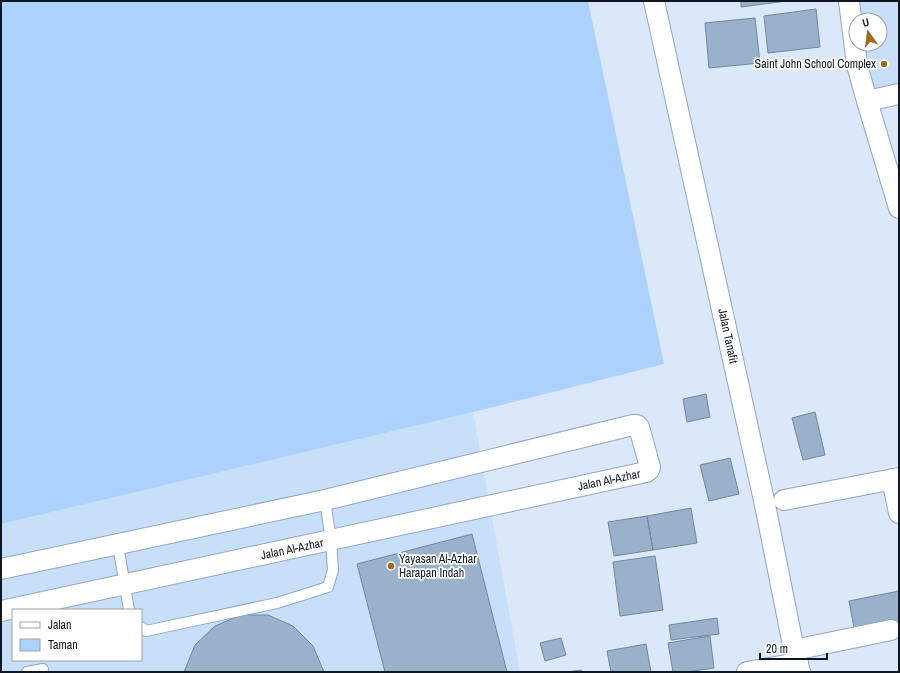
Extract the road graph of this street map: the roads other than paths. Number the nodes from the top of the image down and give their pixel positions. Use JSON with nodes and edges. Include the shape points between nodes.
{"nodes":[{"id":1,"x":654,"y":1,"type":"edge"},
{"id":2,"x":849,"y":1,"type":"edge"},
{"id":3,"x":899,"y":94,"type":"edge"},
{"id":4,"x":867,"y":101,"type":"junction"},
{"id":5,"x":899,"y":208,"type":"edge"},
{"id":6,"x":896,"y":478,"type":"edge"},
{"id":7,"x":325,"y":500,"type":"junction"},
{"id":8,"x":784,"y":500,"type":"dead end"},
{"id":9,"x":899,"y":513,"type":"edge"},
{"id":10,"x":331,"y":540,"type":"junction"},
{"id":11,"x":118,"y":545,"type":"junction"},
{"id":12,"x":1,"y":569,"type":"edge"},
{"id":13,"x":125,"y":585,"type":"junction"},
{"id":14,"x":129,"y":609,"type":"edge"},
{"id":15,"x":1,"y":611,"type":"edge"},
{"id":16,"x":142,"y":628,"type":"edge"},
{"id":17,"x":891,"y":630,"type":"dead end"},
{"id":18,"x":797,"y":662,"type":"edge"},
{"id":19,"x":43,"y":669,"type":"dead end"},
{"id":20,"x":27,"y":672,"type":"edge"},
{"id":21,"x":747,"y":672,"type":"edge"}],
"edges":[{"from":1,"to":18,"type":"street","name":"Jalan Tanafit"},
{"from":2,"to":4,"type":"street","via":[[857,66]]},
{"from":3,"to":4,"type":"street"},
{"from":4,"to":5,"type":"street"},
{"from":6,"to":8,"type":"street"},
{"from":6,"to":9,"type":"street"},
{"from":7,"to":10,"type":"lane"},
{"from":7,"to":10,"type":"street","name":"Jalan Al-Azhar","via":[[633,425],[639,427],[650,467],[646,472]]},
{"from":7,"to":11,"type":"street","name":"Jalan Al-Azhar"},
{"from":10,"to":13,"type":"street","name":"Jalan Al-Azhar"},
{"from":10,"to":16,"type":"lane","via":[[333,570],[328,587],[277,603],[146,631]]},
{"from":11,"to":12,"type":"street","name":"Jalan Al-Azhar"},
{"from":11,"to":13,"type":"lane"},
{"from":13,"to":14,"type":"lane"},
{"from":13,"to":15,"type":"street","name":"Jalan Al-Azhar"},
{"from":17,"to":18,"type":"street"},
{"from":18,"to":21,"type":"street"},
{"from":19,"to":20,"type":"lane"}]}
